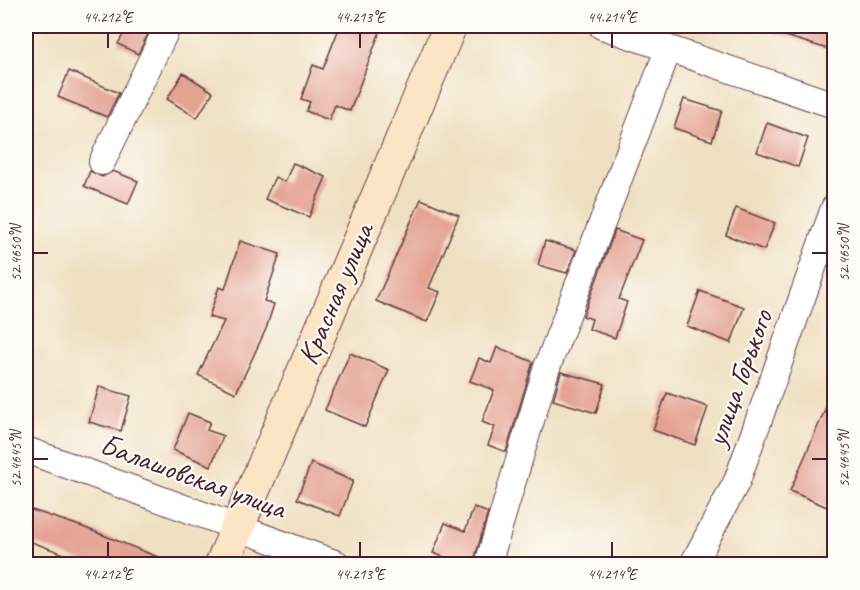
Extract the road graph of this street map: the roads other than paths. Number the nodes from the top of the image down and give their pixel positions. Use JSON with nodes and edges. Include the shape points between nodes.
{"nodes":[{"id":1,"x":168,"y":26,"type":"edge"},
{"id":2,"x":450,"y":26,"type":"edge"},
{"id":3,"x":602,"y":26,"type":"edge"},
{"id":4,"x":668,"y":50,"type":"junction"},
{"id":5,"x":834,"y":105,"type":"edge"},
{"id":6,"x":102,"y":162,"type":"dead end"},
{"id":7,"x":834,"y":208,"type":"edge"},
{"id":8,"x":26,"y":450,"type":"edge"},
{"id":9,"x":238,"y":528,"type":"junction"},
{"id":10,"x":222,"y":564,"type":"edge"},
{"id":11,"x":337,"y":564,"type":"edge"},
{"id":12,"x":488,"y":564,"type":"edge"},
{"id":13,"x":693,"y":564,"type":"edge"}],
"edges":[{"from":1,"to":6,"type":"street"},
{"from":2,"to":9,"type":"main road","name":"Красная улица"},
{"from":3,"to":4,"type":"street"},
{"from":4,"to":5,"type":"street"},
{"from":4,"to":12,"type":"street","via":[[546,370]]},
{"from":7,"to":13,"type":"street","name":"улица Горького","via":[[737,481]]},
{"from":8,"to":9,"type":"street","name":"Балашовская улица"},
{"from":9,"to":10,"type":"main road","name":"Красная улица"},
{"from":9,"to":11,"type":"street","name":"Балашовская улица"}]}
